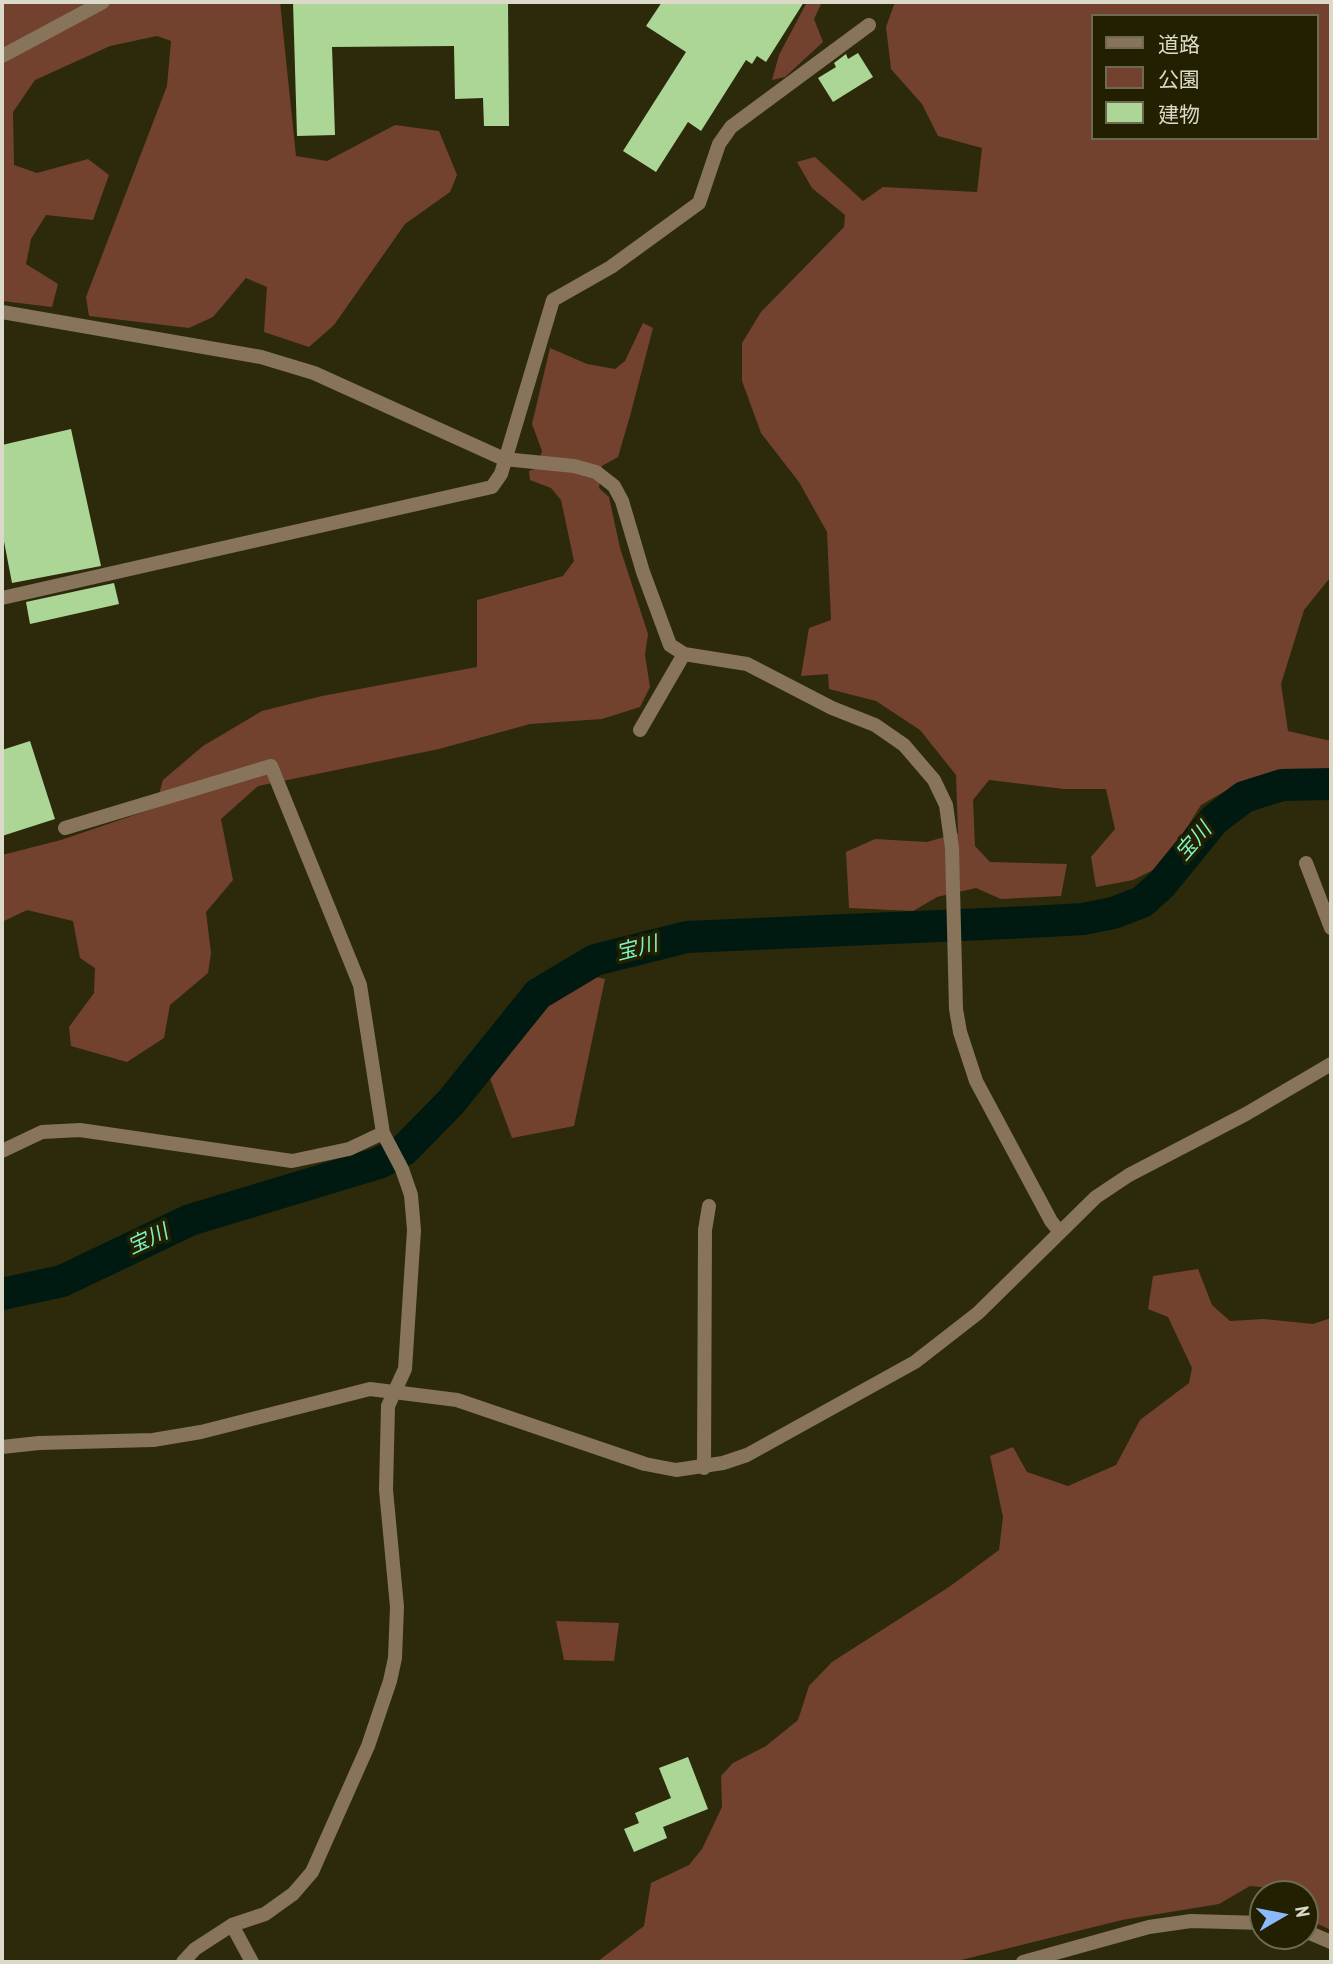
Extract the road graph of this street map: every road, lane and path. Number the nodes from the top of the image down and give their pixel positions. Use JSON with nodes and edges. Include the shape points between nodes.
{"nodes":[{"id":1,"x":103,"y":2,"type":"edge"},
{"id":2,"x":869,"y":25,"type":"dead end"},
{"id":3,"x":2,"y":55,"type":"edge"},
{"id":4,"x":2,"y":312,"type":"edge"},
{"id":5,"x":504,"y":459,"type":"junction"},
{"id":6,"x":2,"y":598,"type":"edge"},
{"id":7,"x":684,"y":654,"type":"junction"},
{"id":8,"x":640,"y":730,"type":"dead end"},
{"id":9,"x":65,"y":828,"type":"dead end"},
{"id":10,"x":1306,"y":863,"type":"dead end"},
{"id":11,"x":1331,"y":928,"type":"edge"},
{"id":12,"x":1331,"y":1064,"type":"edge"},
{"id":13,"x":383,"y":1133,"type":"junction"},
{"id":14,"x":2,"y":1151,"type":"edge"},
{"id":15,"x":709,"y":1206,"type":"dead end"},
{"id":16,"x":1059,"y":1231,"type":"junction"},
{"id":17,"x":393,"y":1392,"type":"junction"},
{"id":18,"x":2,"y":1447,"type":"edge"},
{"id":19,"x":704,"y":1468,"type":"junction"},
{"id":20,"x":1249,"y":1923,"type":"edge"},
{"id":21,"x":232,"y":1925,"type":"junction"},
{"id":22,"x":183,"y":1962,"type":"edge"},
{"id":23,"x":252,"y":1962,"type":"edge"},
{"id":24,"x":1023,"y":1962,"type":"edge"}],
"edges":[{"from":1,"to":3,"type":"street"},
{"from":2,"to":5,"type":"street","via":[[731,127],[719,144],[699,203],[611,267],[553,300]]},
{"from":4,"to":5,"type":"street","via":[[261,357],[314,373]]},
{"from":5,"to":6,"type":"street","via":[[492,487]]},
{"from":5,"to":7,"type":"street","via":[[574,466],[596,472],[614,486],[660,624],[670,645]]},
{"from":7,"to":8,"type":"street"},
{"from":7,"to":16,"type":"street","via":[[747,664],[875,725],[904,745],[934,780],[946,805],[952,848],[960,1032],[976,1081]]},
{"from":9,"to":13,"type":"street","via":[[271,766],[360,985]]},
{"from":10,"to":11,"type":"street"},
{"from":12,"to":16,"type":"street","via":[[1129,1175]]},
{"from":13,"to":14,"type":"street","via":[[349,1149],[292,1161],[80,1130],[42,1132]]},
{"from":13,"to":17,"type":"street","via":[[411,1195],[414,1230],[405,1369]]},
{"from":15,"to":19,"type":"street","via":[[705,1230]]},
{"from":16,"to":19,"type":"street","via":[[978,1313],[925,1355],[747,1455]]},
{"from":17,"to":18,"type":"street","via":[[370,1390],[153,1440]]},
{"from":17,"to":19,"type":"street","via":[[457,1401],[645,1464],[676,1470]]},
{"from":17,"to":21,"type":"street","via":[[388,1406],[386,1490],[397,1633],[390,1681],[368,1746],[312,1872],[293,1894],[265,1914]]},
{"from":20,"to":24,"type":"street","via":[[1191,1921],[1149,1927]]},
{"from":21,"to":22,"type":"street"},
{"from":21,"to":23,"type":"street"}]}
